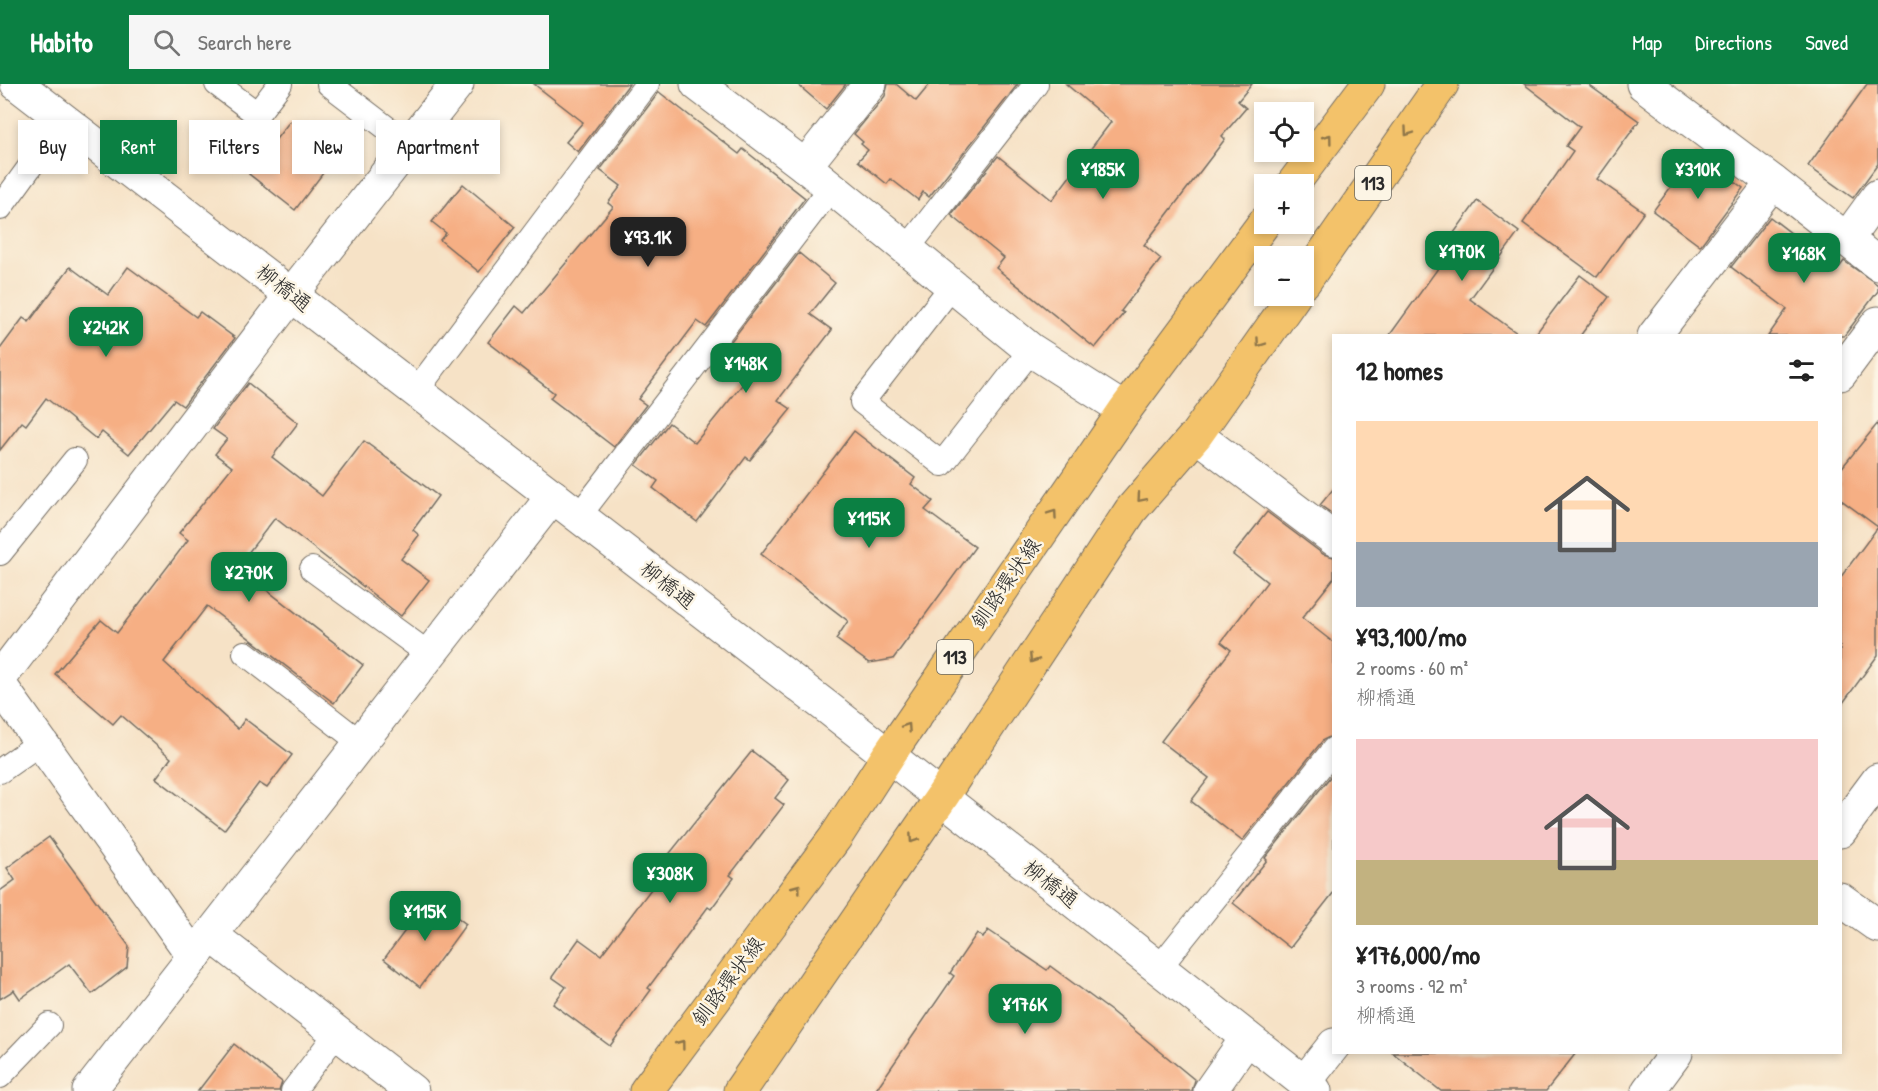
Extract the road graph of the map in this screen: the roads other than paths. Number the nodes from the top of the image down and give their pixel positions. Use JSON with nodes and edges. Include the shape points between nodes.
{"nodes":[{"id":1,"x":17,"y":84,"type":"edge"},
{"id":2,"x":217,"y":84,"type":"edge"},
{"id":3,"x":280,"y":84,"type":"edge"},
{"id":4,"x":329,"y":84,"type":"edge"},
{"id":5,"x":457,"y":84,"type":"edge"},
{"id":6,"x":647,"y":84,"type":"edge"},
{"id":7,"x":697,"y":84,"type":"edge"},
{"id":8,"x":870,"y":84,"type":"edge"},
{"id":9,"x":1035,"y":84,"type":"edge"},
{"id":10,"x":1368,"y":84,"type":"edge"},
{"id":11,"x":1442,"y":84,"type":"edge"},
{"id":12,"x":1643,"y":84,"type":"edge"},
{"id":13,"x":64,"y":120,"type":"edge"},
{"id":14,"x":376,"y":120,"type":"edge"},
{"id":15,"x":429,"y":120,"type":"edge"},
{"id":16,"x":88,"y":138,"type":"edge"},
{"id":17,"x":805,"y":166,"type":"junction"},
{"id":18,"x":25,"y":174,"type":"edge"},
{"id":19,"x":386,"y":174,"type":"edge"},
{"id":20,"x":1300,"y":174,"type":"edge"},
{"id":21,"x":1773,"y":182,"type":"junction"},
{"id":22,"x":831,"y":188,"type":"junction"},
{"id":23,"x":1878,"y":196,"type":"edge"},
{"id":24,"x":0,"y":208,"type":"edge"},
{"id":25,"x":1256,"y":234,"type":"edge"},
{"id":26,"x":1846,"y":240,"type":"junction"},
{"id":27,"x":907,"y":249,"type":"junction"},
{"id":28,"x":1878,"y":264,"type":"edge"},
{"id":29,"x":1314,"y":268,"type":"edge"},
{"id":30,"x":952,"y":286,"type":"junction"},
{"id":31,"x":292,"y":294,"type":"junction"},
{"id":32,"x":1287,"y":306,"type":"edge"},
{"id":33,"x":1878,"y":322,"type":"edge"},
{"id":34,"x":1656,"y":334,"type":"edge"},
{"id":35,"x":1031,"y":350,"type":"junction"},
{"id":36,"x":1842,"y":371,"type":"edge"},
{"id":37,"x":416,"y":391,"type":"junction"},
{"id":38,"x":1125,"y":410,"type":"junction"},
{"id":39,"x":1196,"y":435,"type":"junction"},
{"id":40,"x":75,"y":460,"type":"dead end"},
{"id":41,"x":553,"y":496,"type":"junction"},
{"id":42,"x":578,"y":516,"type":"junction"},
{"id":43,"x":1332,"y":537,"type":"edge"},
{"id":44,"x":0,"y":553,"type":"edge"},
{"id":45,"x":312,"y":569,"type":"dead end"},
{"id":46,"x":245,"y":653,"type":"dead end"},
{"id":47,"x":430,"y":655,"type":"junction"},
{"id":48,"x":0,"y":678,"type":"edge"},
{"id":49,"x":0,"y":685,"type":"edge"},
{"id":50,"x":41,"y":742,"type":"junction"},
{"id":51,"x":361,"y":743,"type":"junction"},
{"id":52,"x":1332,"y":752,"type":"edge"},
{"id":53,"x":888,"y":756,"type":"junction"},
{"id":54,"x":0,"y":771,"type":"edge"},
{"id":55,"x":1878,"y":780,"type":"edge"},
{"id":56,"x":941,"y":798,"type":"junction"},
{"id":57,"x":1842,"y":828,"type":"edge"},
{"id":58,"x":1842,"y":900,"type":"edge"},
{"id":59,"x":1878,"y":926,"type":"edge"},
{"id":60,"x":202,"y":946,"type":"junction"},
{"id":61,"x":1159,"y":969,"type":"junction"},
{"id":62,"x":49,"y":1025,"type":"dead end"},
{"id":63,"x":337,"y":1033,"type":"junction"},
{"id":64,"x":1248,"y":1038,"type":"junction"},
{"id":65,"x":1332,"y":1048,"type":"edge"},
{"id":66,"x":1676,"y":1054,"type":"edge"},
{"id":67,"x":0,"y":1076,"type":"edge"},
{"id":68,"x":1310,"y":1087,"type":"edge"},
{"id":69,"x":746,"y":1089,"type":"edge"},
{"id":70,"x":89,"y":1091,"type":"edge"},
{"id":71,"x":293,"y":1091,"type":"edge"},
{"id":72,"x":412,"y":1091,"type":"edge"},
{"id":73,"x":646,"y":1091,"type":"edge"},
{"id":74,"x":1210,"y":1091,"type":"edge"},
{"id":75,"x":1648,"y":1091,"type":"edge"}],
"edges":[{"from":1,"to":13,"type":"street","name":"柳橋通"},
{"from":2,"to":3,"type":"lane","via":[[257,114]]},
{"from":4,"to":14,"type":"lane"},
{"from":5,"to":15,"type":"street"},
{"from":6,"to":37,"type":"lane"},
{"from":7,"to":17,"type":"street"},
{"from":8,"to":17,"type":"street"},
{"from":9,"to":27,"type":"lane"},
{"from":20,"to":10,"type":"main road","one_way":true},
{"from":11,"to":29,"type":"main road","number":"113","one_way":true},
{"from":12,"to":21,"type":"street"},
{"from":16,"to":31,"type":"street","name":"柳橋通"},
{"from":17,"to":22,"type":"street"},
{"from":18,"to":24,"type":"lane"},
{"from":19,"to":31,"type":"street"},
{"from":21,"to":26,"type":"street"},
{"from":21,"to":34,"type":"street"},
{"from":22,"to":27,"type":"street"},
{"from":22,"to":42,"type":"lane"},
{"from":23,"to":26,"type":"street"},
{"from":25,"to":38,"type":"main road","name":"釧路環状線","number":"113"},
{"from":26,"to":28,"type":"street"},
{"from":27,"to":30,"type":"street"},
{"from":30,"to":35,"type":"street"},
{"from":30,"to":35,"type":"lane","via":[[862,402],[942,464]]},
{"from":31,"to":37,"type":"street","name":"柳橋通"},
{"from":31,"to":48,"type":"street"},
{"from":32,"to":39,"type":"main road","one_way":true},
{"from":33,"to":36,"type":"street"},
{"from":35,"to":38,"type":"street"},
{"from":37,"to":41,"type":"street","name":"柳橋通"},
{"from":53,"to":38,"type":"main road","name":"釧路環状線","number":"113","one_way":true},
{"from":39,"to":43,"type":"street"},
{"from":39,"to":56,"type":"main road","one_way":true,"via":[[1131,510]]},
{"from":40,"to":44,"type":"lane"},
{"from":41,"to":42,"type":"street","name":"柳橋通"},
{"from":41,"to":47,"type":"street"},
{"from":42,"to":53,"type":"street","name":"柳橋通"},
{"from":45,"to":47,"type":"lane"},
{"from":46,"to":51,"type":"lane"},
{"from":47,"to":51,"type":"street"},
{"from":49,"to":50,"type":"street"},
{"from":50,"to":54,"type":"lane"},
{"from":50,"to":60,"type":"street"},
{"from":51,"to":60,"type":"street"},
{"from":52,"to":61,"type":"lane"},
{"from":53,"to":56,"type":"street","name":"柳橋通"},
{"from":73,"to":53,"type":"main road","name":"釧路環状線","number":"113","one_way":true,"via":[[835,838]]},
{"from":55,"to":57,"type":"street"},
{"from":56,"to":61,"type":"street","name":"柳橋通"},
{"from":56,"to":69,"type":"main road","one_way":true},
{"from":58,"to":59,"type":"street"},
{"from":60,"to":63,"type":"street"},
{"from":60,"to":70,"type":"street"},
{"from":61,"to":64,"type":"street","name":"柳橋通"},
{"from":62,"to":67,"type":"lane"},
{"from":63,"to":71,"type":"lane"},
{"from":63,"to":72,"type":"street"},
{"from":64,"to":68,"type":"street","name":"柳橋通"},
{"from":64,"to":74,"type":"street"},
{"from":65,"to":68,"type":"street"},
{"from":66,"to":75,"type":"street"}]}
